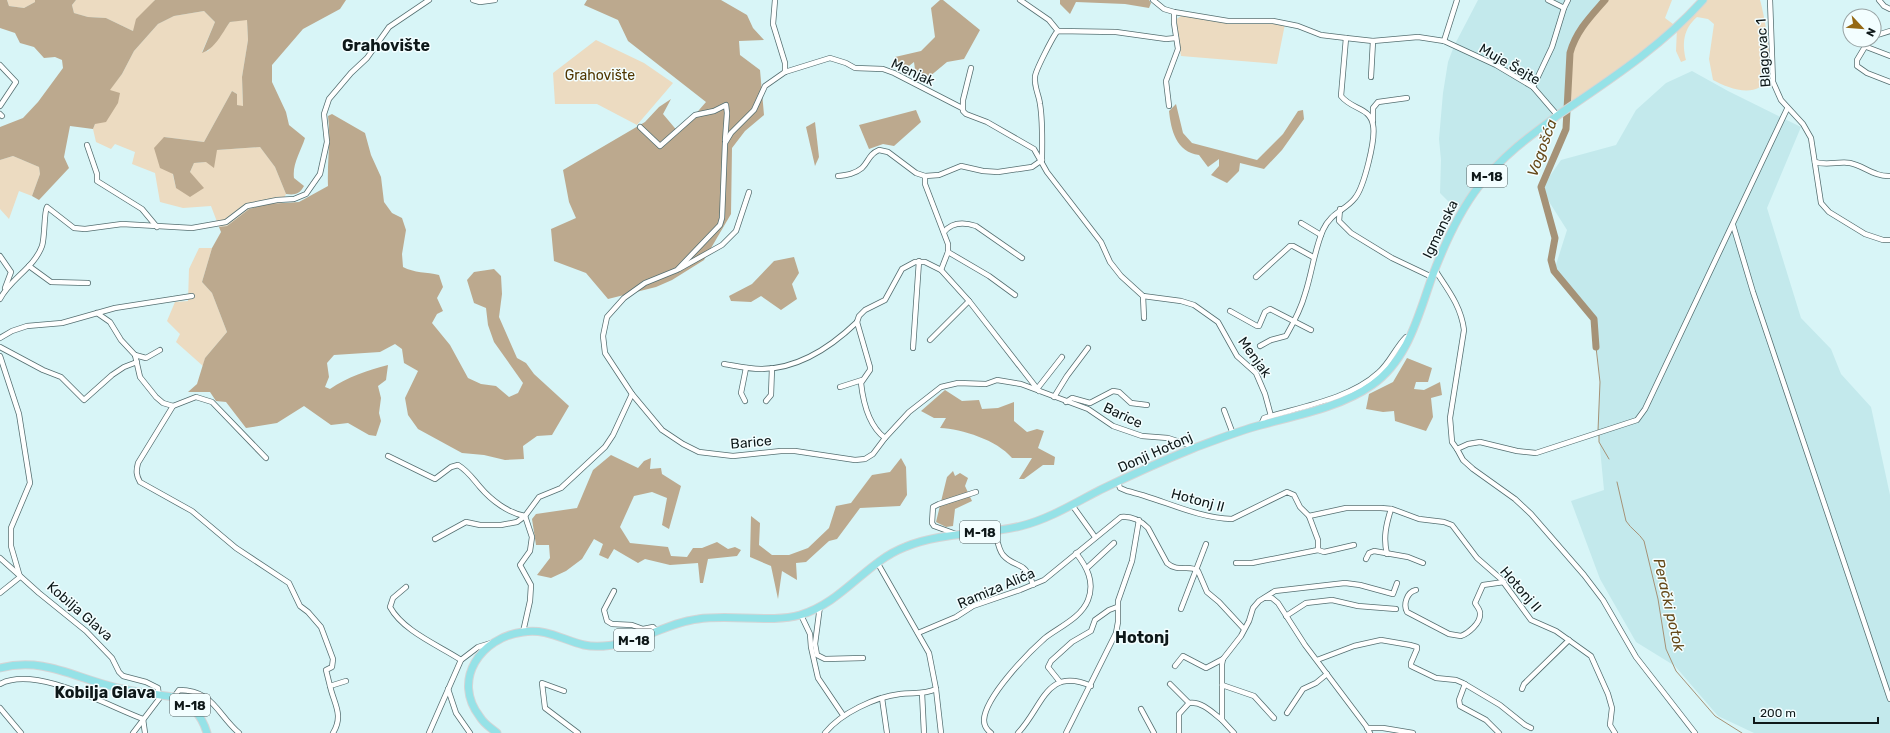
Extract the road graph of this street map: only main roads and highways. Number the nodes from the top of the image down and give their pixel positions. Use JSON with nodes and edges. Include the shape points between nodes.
{"nodes":[{"id":1,"x":1702,"y":0,"type":"edge"},
{"id":2,"x":1366,"y":390,"type":"joint"},
{"id":3,"x":0,"y":668,"type":"edge"},
{"id":4,"x":207,"y":733,"type":"edge"},
{"id":5,"x":497,"y":733,"type":"edge"}],
"edges":[{"from":1,"to":2,"type":"main road","name":"Igmanska","number":"M-18","via":[[1662,40],[1504,157],[1478,187],[1455,223],[1404,350],[1391,368]]},
{"from":2,"to":5,"type":"main road","name":"Donji Hotonj","number":"M-18","via":[[1324,407],[1261,425],[1196,448],[1023,526],[956,534],[901,548],[878,562],[838,595],[801,615],[722,616],[698,619],[672,625],[630,642],[600,647],[584,645],[544,632],[509,634],[484,650],[471,669],[468,684],[470,700],[476,714]]},
{"from":3,"to":4,"type":"main road","number":"M-18","via":[[28,664],[43,666],[114,687],[174,697],[193,708]]}]}
